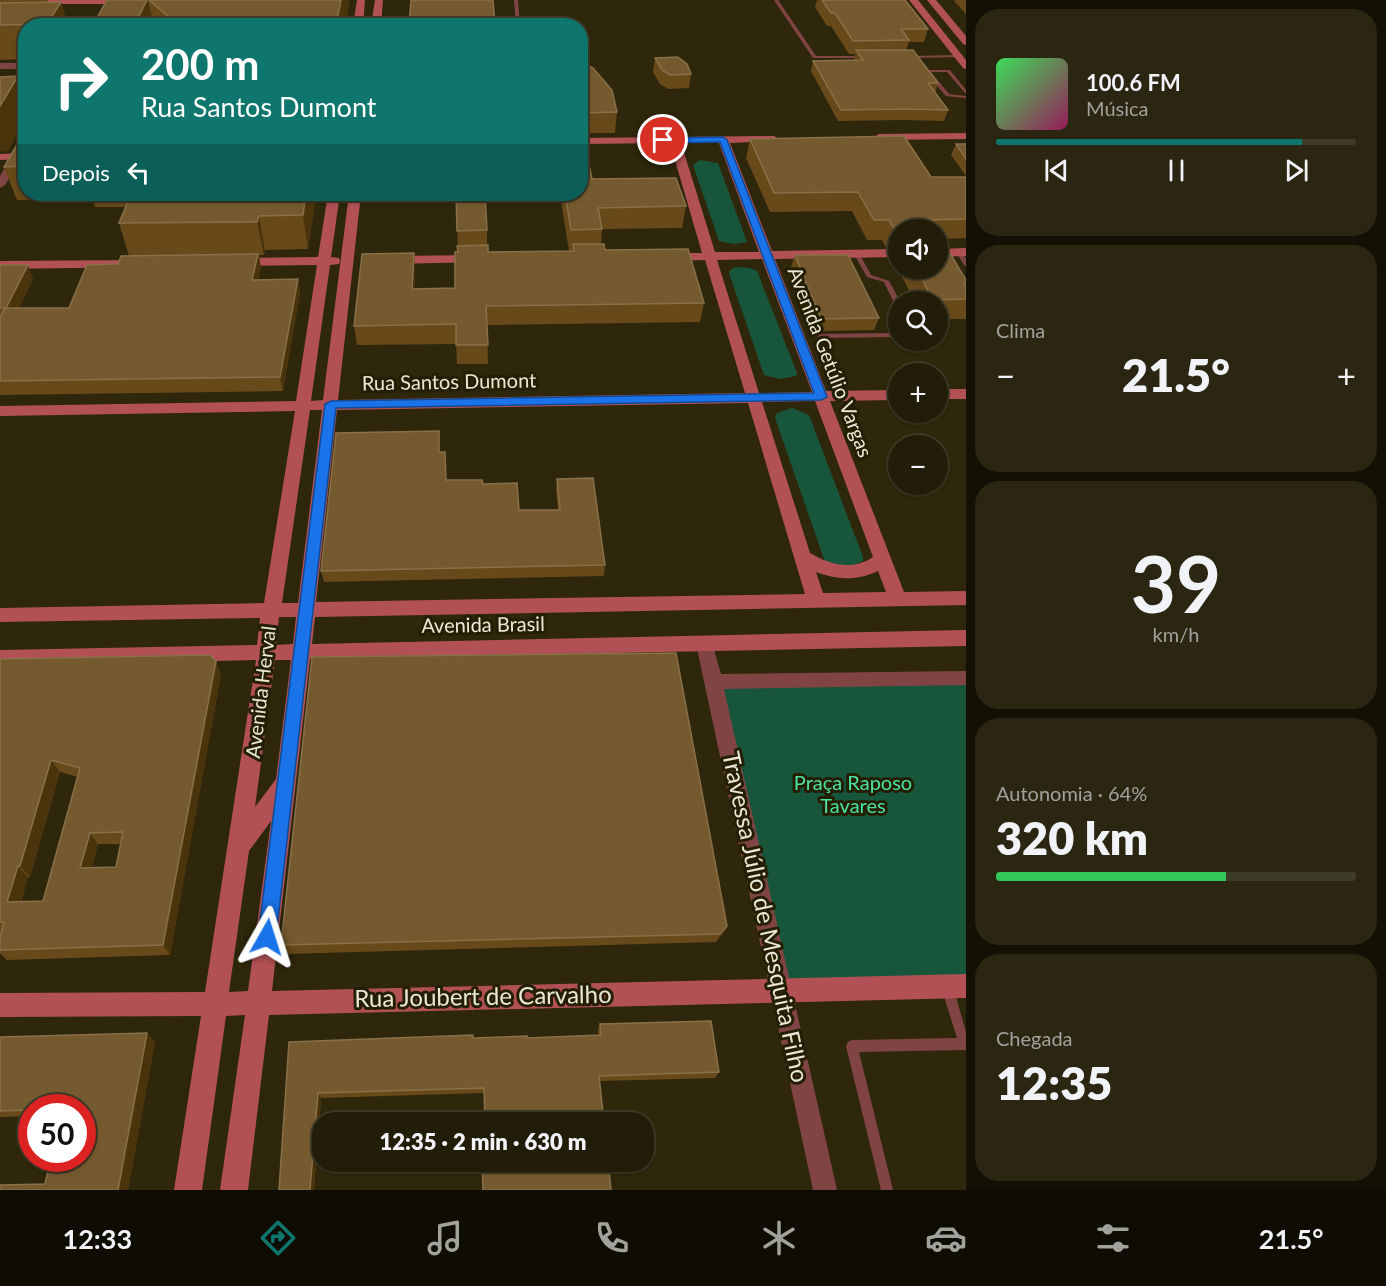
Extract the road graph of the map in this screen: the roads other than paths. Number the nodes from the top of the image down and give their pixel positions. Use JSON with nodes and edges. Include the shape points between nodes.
{"nodes":[{"id":1,"x":143,"y":0,"type":"edge"},
{"id":2,"x":361,"y":0,"type":"edge"},
{"id":3,"x":379,"y":0,"type":"edge"},
{"id":4,"x":516,"y":0,"type":"edge"},
{"id":5,"x":776,"y":0,"type":"edge"},
{"id":6,"x":913,"y":0,"type":"edge"},
{"id":7,"x":931,"y":0,"type":"edge"},
{"id":8,"x":27,"y":1,"type":"edge"},
{"id":9,"x":0,"y":2,"type":"edge"},
{"id":10,"x":106,"y":3,"type":"edge"},
{"id":11,"x":359,"y":18,"type":"edge"},
{"id":12,"x":376,"y":18,"type":"edge"},
{"id":13,"x":517,"y":18,"type":"edge"},
{"id":14,"x":947,"y":19,"type":"junction"},
{"id":15,"x":939,"y":32,"type":"junction"},
{"id":16,"x":966,"y":42,"type":"edge"},
{"id":17,"x":962,"y":56,"type":"edge"},
{"id":18,"x":868,"y":57,"type":"edge"},
{"id":19,"x":903,"y":57,"type":"edge"},
{"id":20,"x":915,"y":57,"type":"junction"},
{"id":21,"x":0,"y":66,"type":"edge"},
{"id":22,"x":18,"y":66,"type":"edge"},
{"id":23,"x":966,"y":66,"type":"edge"},
{"id":24,"x":927,"y":71,"type":"junction"},
{"id":25,"x":966,"y":95,"type":"edge"},
{"id":26,"x":966,"y":136,"type":"edge"},
{"id":27,"x":863,"y":137,"type":"edge"},
{"id":28,"x":588,"y":141,"type":"edge"},
{"id":29,"x":725,"y":144,"type":"junction"},
{"id":30,"x":785,"y":144,"type":"edge"},
{"id":31,"x":676,"y":145,"type":"junction"},
{"id":32,"x":966,"y":146,"type":"edge"},
{"id":33,"x":0,"y":147,"type":"edge"},
{"id":34,"x":870,"y":147,"type":"edge"},
{"id":35,"x":18,"y":149,"type":"edge"},
{"id":36,"x":588,"y":150,"type":"edge"},
{"id":37,"x":18,"y":152,"type":"edge"},
{"id":38,"x":0,"y":157,"type":"edge"},
{"id":39,"x":18,"y":158,"type":"edge"},
{"id":40,"x":0,"y":185,"type":"edge"},
{"id":41,"x":333,"y":201,"type":"edge"},
{"id":42,"x":349,"y":201,"type":"edge"},
{"id":43,"x":355,"y":201,"type":"edge"},
{"id":44,"x":331,"y":214,"type":"junction"},
{"id":45,"x":962,"y":252,"type":"edge"},
{"id":46,"x":888,"y":253,"type":"edge"},
{"id":47,"x":857,"y":254,"type":"junction"},
{"id":48,"x":767,"y":255,"type":"junction"},
{"id":49,"x":710,"y":256,"type":"junction"},
{"id":50,"x":651,"y":257,"type":"edge"},
{"id":51,"x":488,"y":259,"type":"edge"},
{"id":52,"x":384,"y":260,"type":"edge"},
{"id":53,"x":324,"y":261,"type":"junction"},
{"id":54,"x":355,"y":261,"type":"junction"},
{"id":55,"x":228,"y":262,"type":"edge"},
{"id":56,"x":156,"y":263,"type":"edge"},
{"id":57,"x":966,"y":264,"type":"edge"},
{"id":58,"x":0,"y":265,"type":"edge"},
{"id":59,"x":891,"y":291,"type":"edge"},
{"id":60,"x":317,"y":311,"type":"junction"},
{"id":61,"x":339,"y":334,"type":"junction"},
{"id":62,"x":888,"y":335,"type":"edge"},
{"id":63,"x":820,"y":336,"type":"edge"},
{"id":64,"x":948,"y":394,"type":"edge"},
{"id":65,"x":966,"y":394,"type":"edge"},
{"id":66,"x":888,"y":395,"type":"edge"},
{"id":67,"x":821,"y":397,"type":"junction"},
{"id":68,"x":754,"y":399,"type":"junction"},
{"id":69,"x":331,"y":404,"type":"junction"},
{"id":70,"x":303,"y":405,"type":"junction"},
{"id":71,"x":0,"y":411,"type":"edge"},
{"id":72,"x":319,"y":494,"type":"junction"},
{"id":73,"x":284,"y":530,"type":"junction"},
{"id":74,"x":804,"y":558,"type":"junction"},
{"id":75,"x":883,"y":559,"type":"junction"},
{"id":76,"x":966,"y":598,"type":"edge"},
{"id":77,"x":898,"y":599,"type":"junction"},
{"id":78,"x":816,"y":600,"type":"junction"},
{"id":79,"x":306,"y":610,"type":"junction"},
{"id":80,"x":272,"y":611,"type":"junction"},
{"id":81,"x":0,"y":615,"type":"edge"},
{"id":82,"x":966,"y":638,"type":"edge"},
{"id":83,"x":705,"y":644,"type":"junction"},
{"id":84,"x":301,"y":651,"type":"junction"},
{"id":85,"x":265,"y":652,"type":"junction"},
{"id":86,"x":0,"y":658,"type":"edge"},
{"id":87,"x":966,"y":678,"type":"edge"},
{"id":88,"x":714,"y":682,"type":"junction"},
{"id":89,"x":284,"y":785,"type":"junction"},
{"id":90,"x":240,"y":845,"type":"junction"},
{"id":91,"x":956,"y":986,"type":"edge"},
{"id":92,"x":782,"y":991,"type":"junction"},
{"id":93,"x":260,"y":1002,"type":"junction"},
{"id":94,"x":215,"y":1004,"type":"junction"},
{"id":95,"x":0,"y":1005,"type":"edge"},
{"id":96,"x":965,"y":1044,"type":"edge"},
{"id":97,"x":192,"y":1183,"type":"edge"},
{"id":98,"x":234,"y":1190,"type":"edge"},
{"id":99,"x":825,"y":1190,"type":"edge"},
{"id":100,"x":887,"y":1190,"type":"edge"}],
"edges":[{"from":1,"to":10,"type":"main road"},
{"from":2,"to":11,"type":"main road"},
{"from":3,"to":12,"type":"main road"},
{"from":4,"to":13,"type":"lane"},
{"from":5,"to":18,"type":"lane","via":[[820,58]]},
{"from":6,"to":15,"type":"main road"},
{"from":7,"to":14,"type":"main road"},
{"from":8,"to":9,"type":"main road"},
{"from":8,"to":10,"type":"main road"},
{"from":14,"to":15,"type":"main road"},
{"from":14,"to":16,"type":"main road"},
{"from":15,"to":17,"type":"main road"},
{"from":17,"to":20,"type":"lane"},
{"from":17,"to":23,"type":"main road"},
{"from":19,"to":20,"type":"lane"},
{"from":20,"to":24,"type":"lane"},
{"from":21,"to":22,"type":"street"},
{"from":24,"to":25,"type":"lane","via":[[948,95]]},
{"from":24,"to":25,"type":"lane","via":[[948,71]]},
{"from":26,"to":27,"type":"main road"},
{"from":28,"to":31,"type":"main road"},
{"from":29,"to":30,"type":"main road"},
{"from":29,"to":31,"type":"main road"},
{"from":29,"to":48,"type":"main road","name":"Avenida Getúlio Vargas"},
{"from":31,"to":36,"type":"main road"},
{"from":31,"to":49,"type":"main road"},
{"from":32,"to":34,"type":"main road"},
{"from":33,"to":35,"type":"main road"},
{"from":37,"to":38,"type":"main road"},
{"from":39,"to":40,"type":"street"},
{"from":41,"to":44,"type":"main road","name":"Avenida Herval"},
{"from":42,"to":44,"type":"main road"},
{"from":43,"to":54,"type":"main road","name":"Avenida Herval"},
{"from":44,"to":53,"type":"main road","name":"Avenida Herval"},
{"from":45,"to":57,"type":"lane"},
{"from":46,"to":47,"type":"main road"},
{"from":47,"to":48,"type":"main road"},
{"from":47,"to":59,"type":"lane","via":[[869,276],[886,281]]},
{"from":48,"to":49,"type":"main road"},
{"from":48,"to":67,"type":"main road","name":"Avenida Getúlio Vargas"},
{"from":49,"to":50,"type":"main road"},
{"from":49,"to":68,"type":"main road"},
{"from":51,"to":52,"type":"main road"},
{"from":53,"to":54,"type":"main road"},
{"from":53,"to":55,"type":"main road"},
{"from":53,"to":60,"type":"main road","name":"Avenida Herval"},
{"from":54,"to":61,"type":"main road","name":"Avenida Herval"},
{"from":56,"to":58,"type":"main road"},
{"from":60,"to":61,"type":"main road"},
{"from":60,"to":70,"type":"main road","name":"Avenida Herval"},
{"from":61,"to":69,"type":"main road","name":"Avenida Herval"},
{"from":62,"to":63,"type":"lane"},
{"from":64,"to":65,"type":"main road"},
{"from":66,"to":67,"type":"main road","name":"Rua Santos Dumont"},
{"from":67,"to":68,"type":"main road","name":"Rua Santos Dumont"},
{"from":67,"to":75,"type":"main road","name":"Avenida Getúlio Vargas"},
{"from":68,"to":69,"type":"main road","name":"Rua Santos Dumont"},
{"from":68,"to":74,"type":"main road"},
{"from":69,"to":70,"type":"main road","name":"Rua Santos Dumont"},
{"from":69,"to":72,"type":"main road","name":"Avenida Herval"},
{"from":70,"to":71,"type":"main road","name":"Rua Santos Dumont"},
{"from":70,"to":73,"type":"main road","name":"Avenida Herval"},
{"from":72,"to":73,"type":"main road"},
{"from":72,"to":79,"type":"main road","name":"Avenida Herval"},
{"from":73,"to":80,"type":"main road","name":"Avenida Herval"},
{"from":74,"to":75,"type":"main road","via":[[823,570],[850,573],[872,568]]},
{"from":74,"to":78,"type":"main road"},
{"from":75,"to":77,"type":"main road","name":"Avenida Getúlio Vargas"},
{"from":76,"to":77,"type":"main road","name":"Avenida Brasil"},
{"from":77,"to":78,"type":"main road","name":"Avenida Brasil"},
{"from":78,"to":79,"type":"main road","name":"Avenida Brasil"},
{"from":79,"to":80,"type":"main road","name":"Avenida Brasil"},
{"from":79,"to":84,"type":"main road","name":"Avenida Herval"},
{"from":80,"to":81,"type":"main road","name":"Avenida Brasil"},
{"from":80,"to":85,"type":"main road","name":"Avenida Herval"},
{"from":82,"to":83,"type":"main road","name":"Avenida Brasil"},
{"from":83,"to":84,"type":"main road","name":"Avenida Brasil"},
{"from":83,"to":88,"type":"street","name":"Travessa Júlio de Mesquita Filho"},
{"from":84,"to":85,"type":"main road","name":"Avenida Brasil"},
{"from":84,"to":89,"type":"main road","name":"Avenida Herval"},
{"from":85,"to":86,"type":"main road","name":"Avenida Brasil"},
{"from":85,"to":90,"type":"main road","name":"Avenida Herval"},
{"from":87,"to":88,"type":"street"},
{"from":88,"to":92,"type":"street","name":"Travessa Júlio de Mesquita Filho"},
{"from":89,"to":90,"type":"main road"},
{"from":89,"to":93,"type":"main road","name":"Avenida Herval"},
{"from":90,"to":94,"type":"main road","name":"Avenida Herval"},
{"from":91,"to":92,"type":"main road","name":"Rua Joubert de Carvalho"},
{"from":91,"to":96,"type":"lane"},
{"from":92,"to":93,"type":"main road","name":"Rua Joubert de Carvalho"},
{"from":92,"to":99,"type":"street","name":"Travessa Júlio de Mesquita Filho"},
{"from":93,"to":94,"type":"main road","name":"Rua Joubert de Carvalho"},
{"from":93,"to":98,"type":"main road","name":"Avenida Herval"},
{"from":94,"to":95,"type":"main road","name":"Rua Joubert de Carvalho"},
{"from":94,"to":97,"type":"main road","name":"Avenida Herval"},
{"from":96,"to":100,"type":"lane","via":[[852,1046]]}]}
